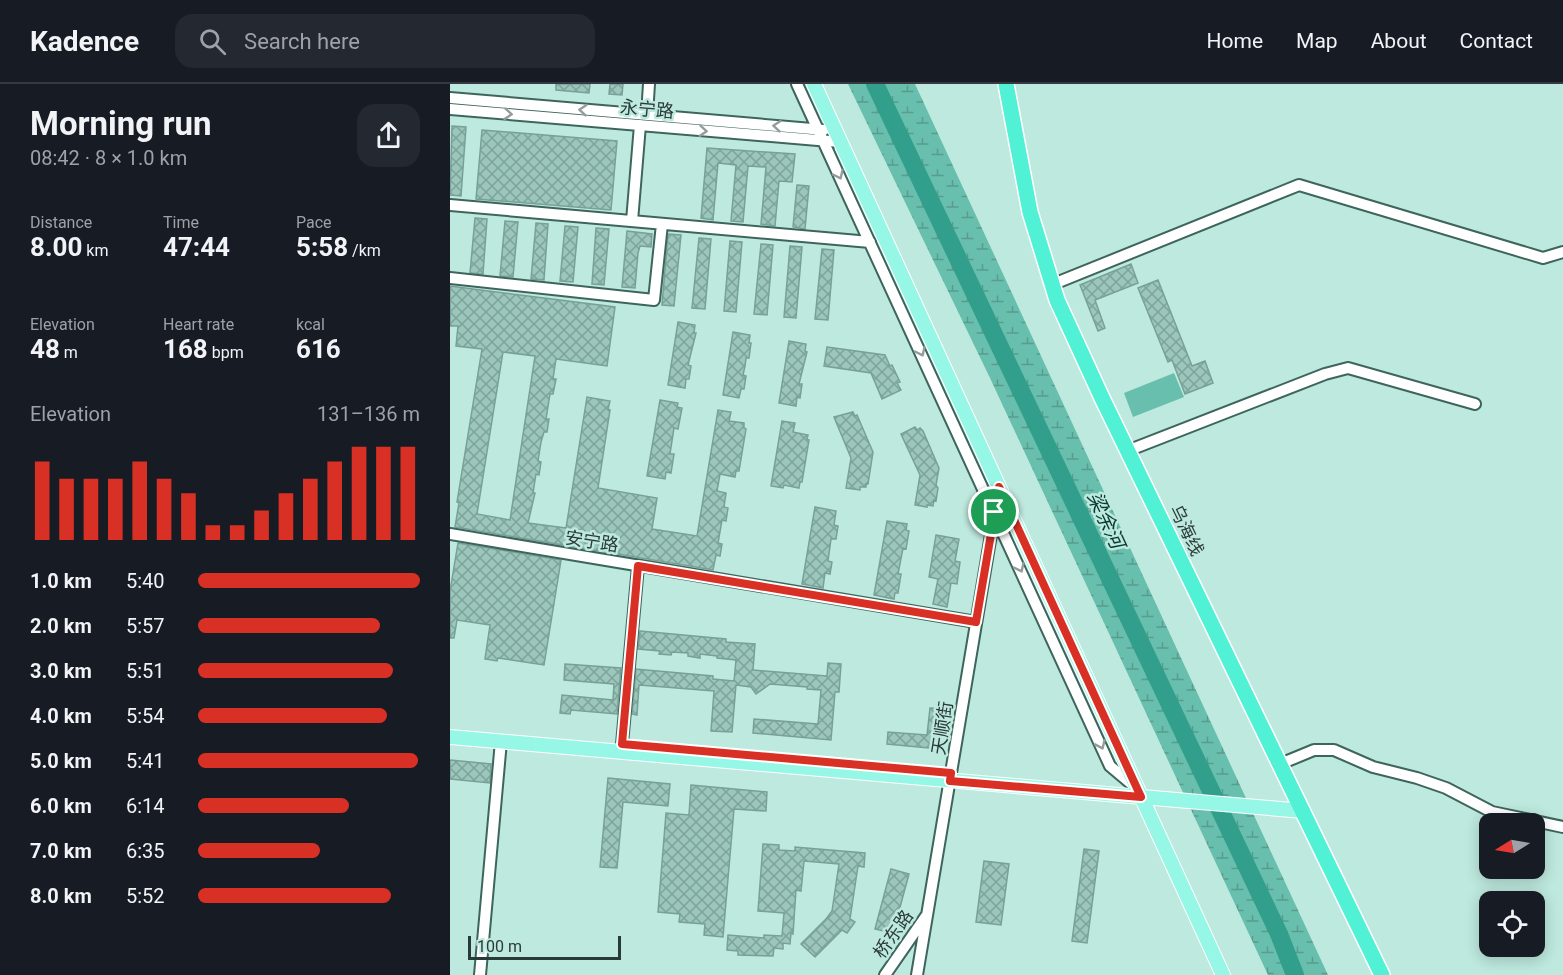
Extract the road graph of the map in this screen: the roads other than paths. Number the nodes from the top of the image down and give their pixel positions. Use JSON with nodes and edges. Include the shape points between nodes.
{"nodes":[{"id":1,"x":649,"y":84,"type":"edge"},
{"id":2,"x":797,"y":84,"type":"edge"},
{"id":3,"x":814,"y":84,"type":"edge"},
{"id":4,"x":1006,"y":84,"type":"edge"},
{"id":5,"x":450,"y":98,"type":"edge"},
{"id":6,"x":450,"y":109,"type":"edge"},
{"id":7,"x":647,"y":115,"type":"junction"},
{"id":8,"x":640,"y":125,"type":"junction"},
{"id":9,"x":819,"y":130,"type":"junction"},
{"id":10,"x":838,"y":137,"type":"junction"},
{"id":11,"x":824,"y":141,"type":"junction"},
{"id":12,"x":450,"y":205,"type":"edge"},
{"id":13,"x":632,"y":221,"type":"junction"},
{"id":14,"x":662,"y":224,"type":"junction"},
{"id":15,"x":870,"y":242,"type":"junction"},
{"id":16,"x":1563,"y":252,"type":"edge"},
{"id":17,"x":450,"y":278,"type":"edge"},
{"id":18,"x":1051,"y":285,"type":"junction"},
{"id":19,"x":1475,"y":404,"type":"dead end"},
{"id":20,"x":1127,"y":451,"type":"junction"},
{"id":21,"x":999,"y":487,"type":"junction"},
{"id":22,"x":994,"y":512,"type":"junction"},
{"id":23,"x":450,"y":534,"type":"edge"},
{"id":24,"x":638,"y":566,"type":"junction"},
{"id":25,"x":976,"y":622,"type":"junction"},
{"id":26,"x":450,"y":728,"type":"edge"},
{"id":27,"x":450,"y":737,"type":"edge"},
{"id":28,"x":501,"y":741,"type":"junction"},
{"id":29,"x":622,"y":744,"type":"junction"},
{"id":30,"x":1280,"y":764,"type":"junction"},
{"id":31,"x":951,"y":777,"type":"junction"},
{"id":32,"x":1139,"y":793,"type":"junction"},
{"id":33,"x":1301,"y":807,"type":"junction"},
{"id":34,"x":1563,"y":827,"type":"edge"},
{"id":35,"x":928,"y":912,"type":"junction"},
{"id":36,"x":480,"y":975,"type":"edge"},
{"id":37,"x":885,"y":975,"type":"edge"},
{"id":38,"x":917,"y":975,"type":"edge"},
{"id":39,"x":1223,"y":975,"type":"edge"},
{"id":40,"x":1382,"y":975,"type":"edge"}],
"edges":[{"from":1,"to":7,"type":"street"},
{"from":2,"to":9,"type":"street"},
{"from":3,"to":10,"type":"main road"},
{"from":4,"to":18,"type":"highway","name":"乌海线","via":[[1027,201]]},
{"from":7,"to":5,"type":"street","name":"永宁路","one_way":true},
{"from":6,"to":8,"type":"street","name":"永宁路","one_way":true},
{"from":9,"to":7,"type":"street","name":"永宁路","one_way":true},
{"from":8,"to":11,"type":"street","name":"永宁路","one_way":true},
{"from":8,"to":13,"type":"street"},
{"from":9,"to":10,"type":"street","name":"永宁路"},
{"from":9,"to":11,"type":"street"},
{"from":10,"to":11,"type":"street","name":"永宁路"},
{"from":10,"to":21,"type":"main road"},
{"from":11,"to":15,"type":"street","one_way":true},
{"from":12,"to":13,"type":"street"},
{"from":13,"to":14,"type":"street"},
{"from":14,"to":15,"type":"street"},
{"from":14,"to":17,"type":"street","via":[[654,300]]},
{"from":15,"to":22,"type":"street","one_way":true},
{"from":16,"to":18,"type":"street","via":[[1543,258],[1299,185]]},
{"from":18,"to":20,"type":"highway","name":"乌海线"},
{"from":19,"to":20,"type":"street","via":[[1348,368]]},
{"from":20,"to":30,"type":"highway","name":"乌海线"},
{"from":21,"to":22,"type":"street","name":"天顺街"},
{"from":21,"to":32,"type":"main road"},
{"from":22,"to":25,"type":"street","name":"天顺街"},
{"from":22,"to":32,"type":"street","one_way":true,"via":[[1110,766]]},
{"from":23,"to":24,"type":"street","name":"安宁路"},
{"from":24,"to":25,"type":"street","name":"安宁路"},
{"from":24,"to":29,"type":"street"},
{"from":25,"to":31,"type":"street","name":"天顺街"},
{"from":26,"to":29,"type":"main road"},
{"from":27,"to":28,"type":"main road"},
{"from":28,"to":31,"type":"main road"},
{"from":28,"to":36,"type":"street"},
{"from":29,"to":31,"type":"main road"},
{"from":30,"to":33,"type":"highway","name":"乌海线"},
{"from":30,"to":34,"type":"street","via":[[1314,750],[1334,750],[1373,767],[1436,784],[1492,812]]},
{"from":31,"to":32,"type":"main road"},
{"from":31,"to":35,"type":"street","name":"天顺街"},
{"from":32,"to":33,"type":"main road"},
{"from":32,"to":39,"type":"main road"},
{"from":33,"to":40,"type":"highway","name":"乌海线"},
{"from":35,"to":37,"type":"street","name":"桥东路"},
{"from":35,"to":38,"type":"street","name":"天顺街"}]}
